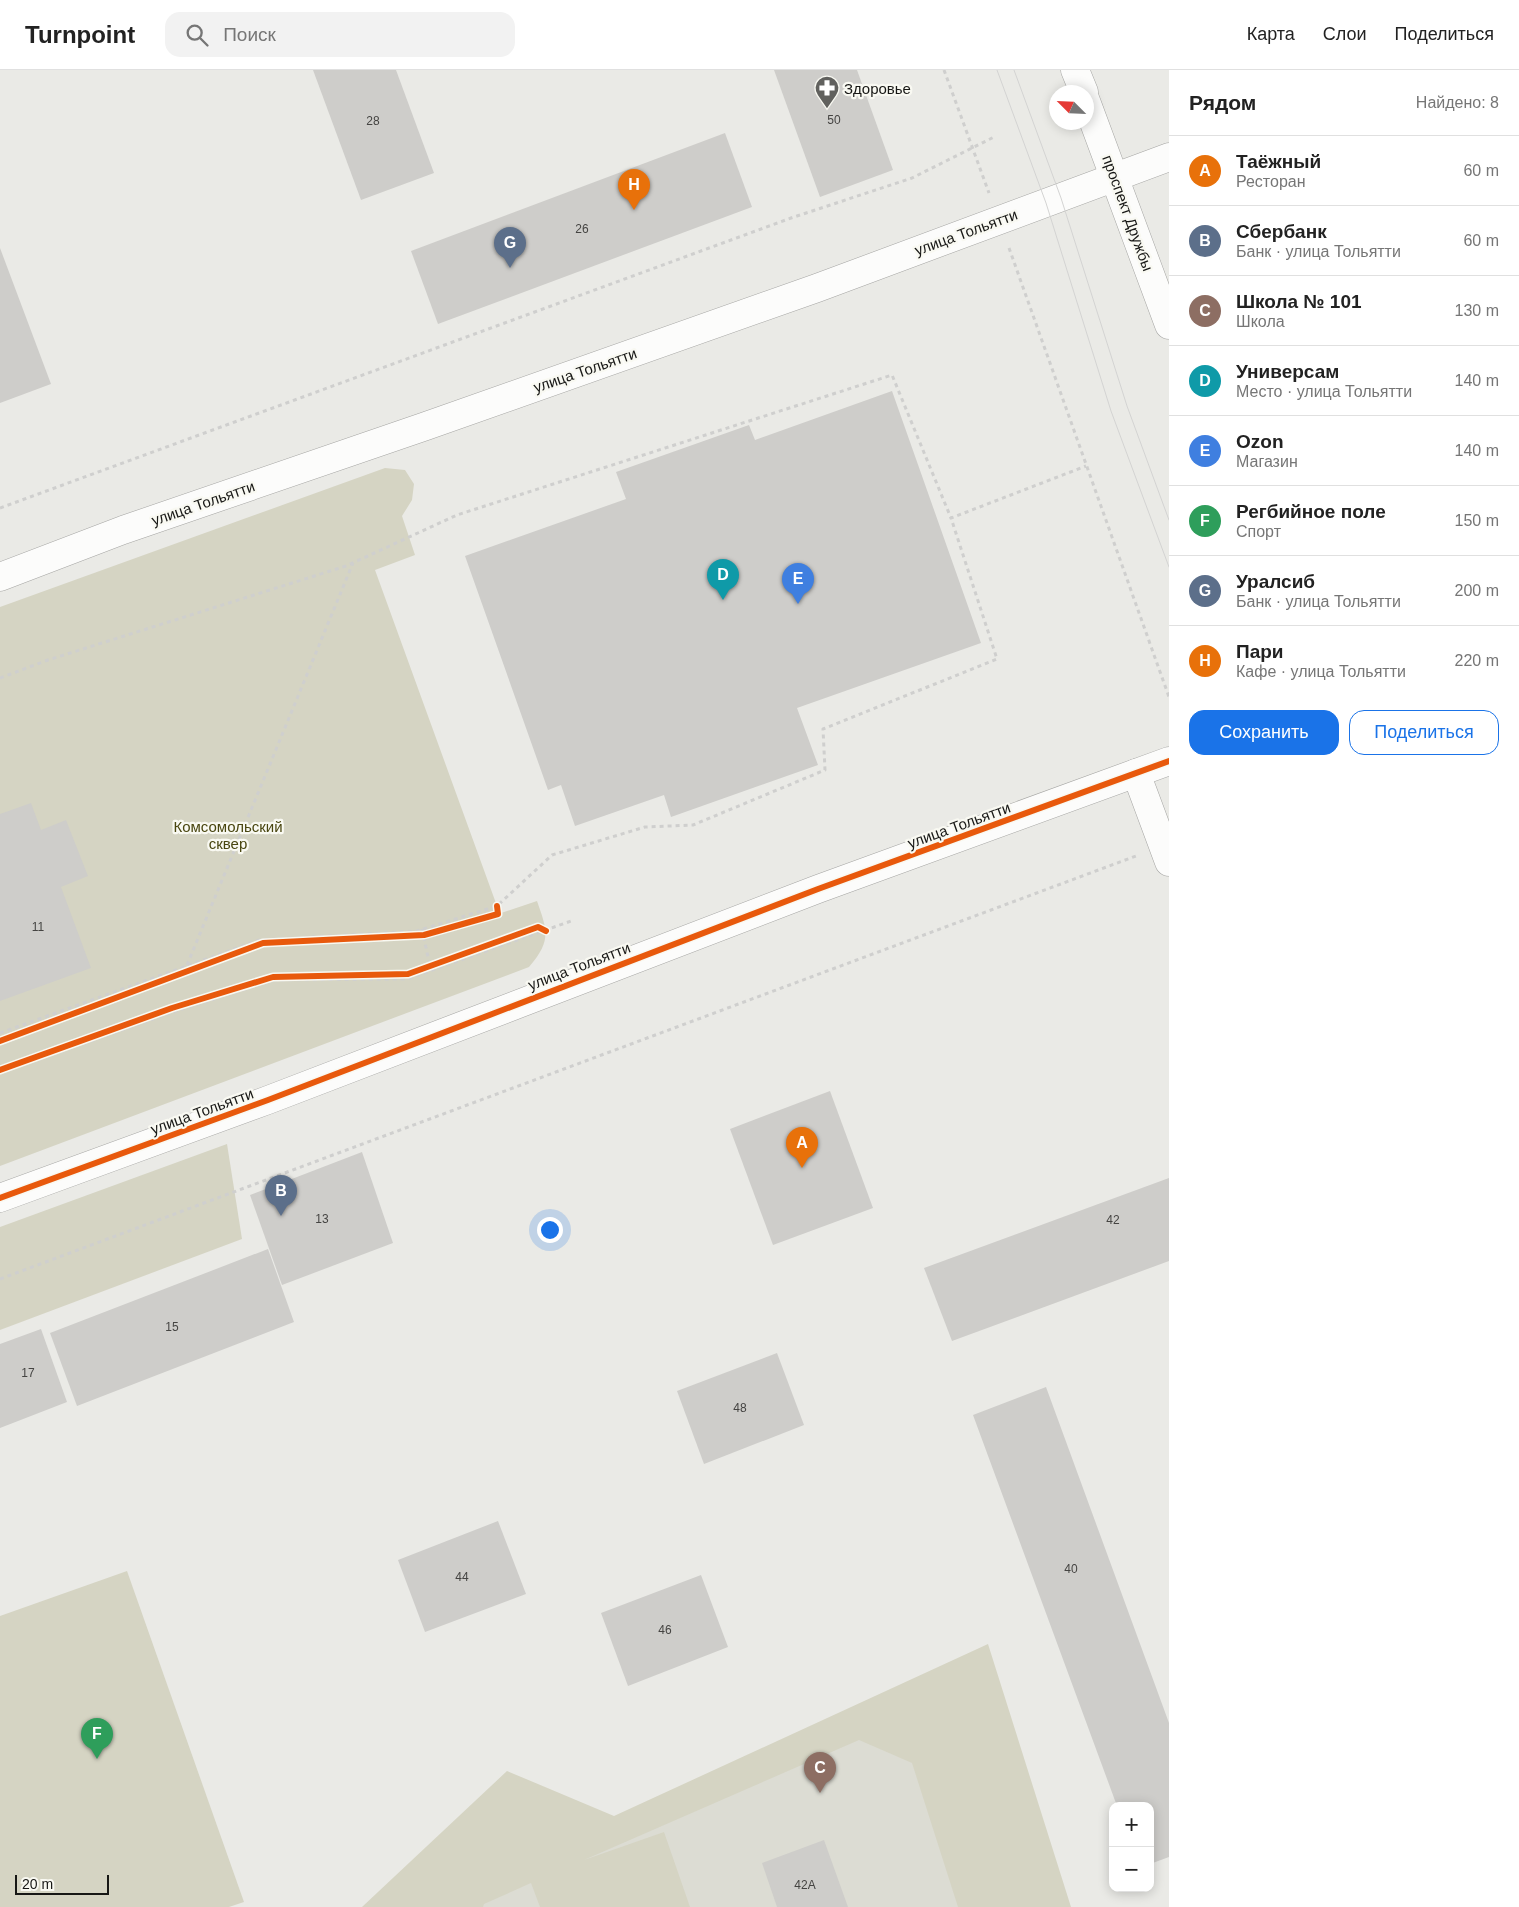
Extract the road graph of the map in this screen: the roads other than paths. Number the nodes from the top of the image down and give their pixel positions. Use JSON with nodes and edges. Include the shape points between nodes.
{"nodes":[{"id":1,"x":1075,"y":70,"type":"edge"},
{"id":2,"x":1081,"y":85,"type":"edge"},
{"id":3,"x":1094,"y":123,"type":"edge"},
{"id":4,"x":1169,"y":157,"type":"edge"},
{"id":5,"x":1114,"y":177,"type":"junction"},
{"id":6,"x":1169,"y":325,"type":"edge"},
{"id":7,"x":0,"y":577,"type":"edge"},
{"id":8,"x":1169,"y":761,"type":"edge"},
{"id":9,"x":1136,"y":773,"type":"junction"},
{"id":10,"x":1166,"y":854,"type":"edge"},
{"id":11,"x":0,"y":1198,"type":"edge"}],
"edges":[{"from":1,"to":2,"type":"street"},
{"from":3,"to":5,"type":"street","name":"проспект Дружбы"},
{"from":4,"to":5,"type":"street","name":"улица Тольятти"},
{"from":5,"to":6,"type":"street","name":"проспект Дружбы"},
{"from":5,"to":7,"type":"street","name":"улица Тольятти","via":[[1000,221],[426,426],[123,530]]},
{"from":8,"to":9,"type":"street","name":"улица Тольятти"},
{"from":9,"to":10,"type":"street"},
{"from":9,"to":11,"type":"street","name":"улица Тольятти","via":[[818,889],[277,1097]]}]}
